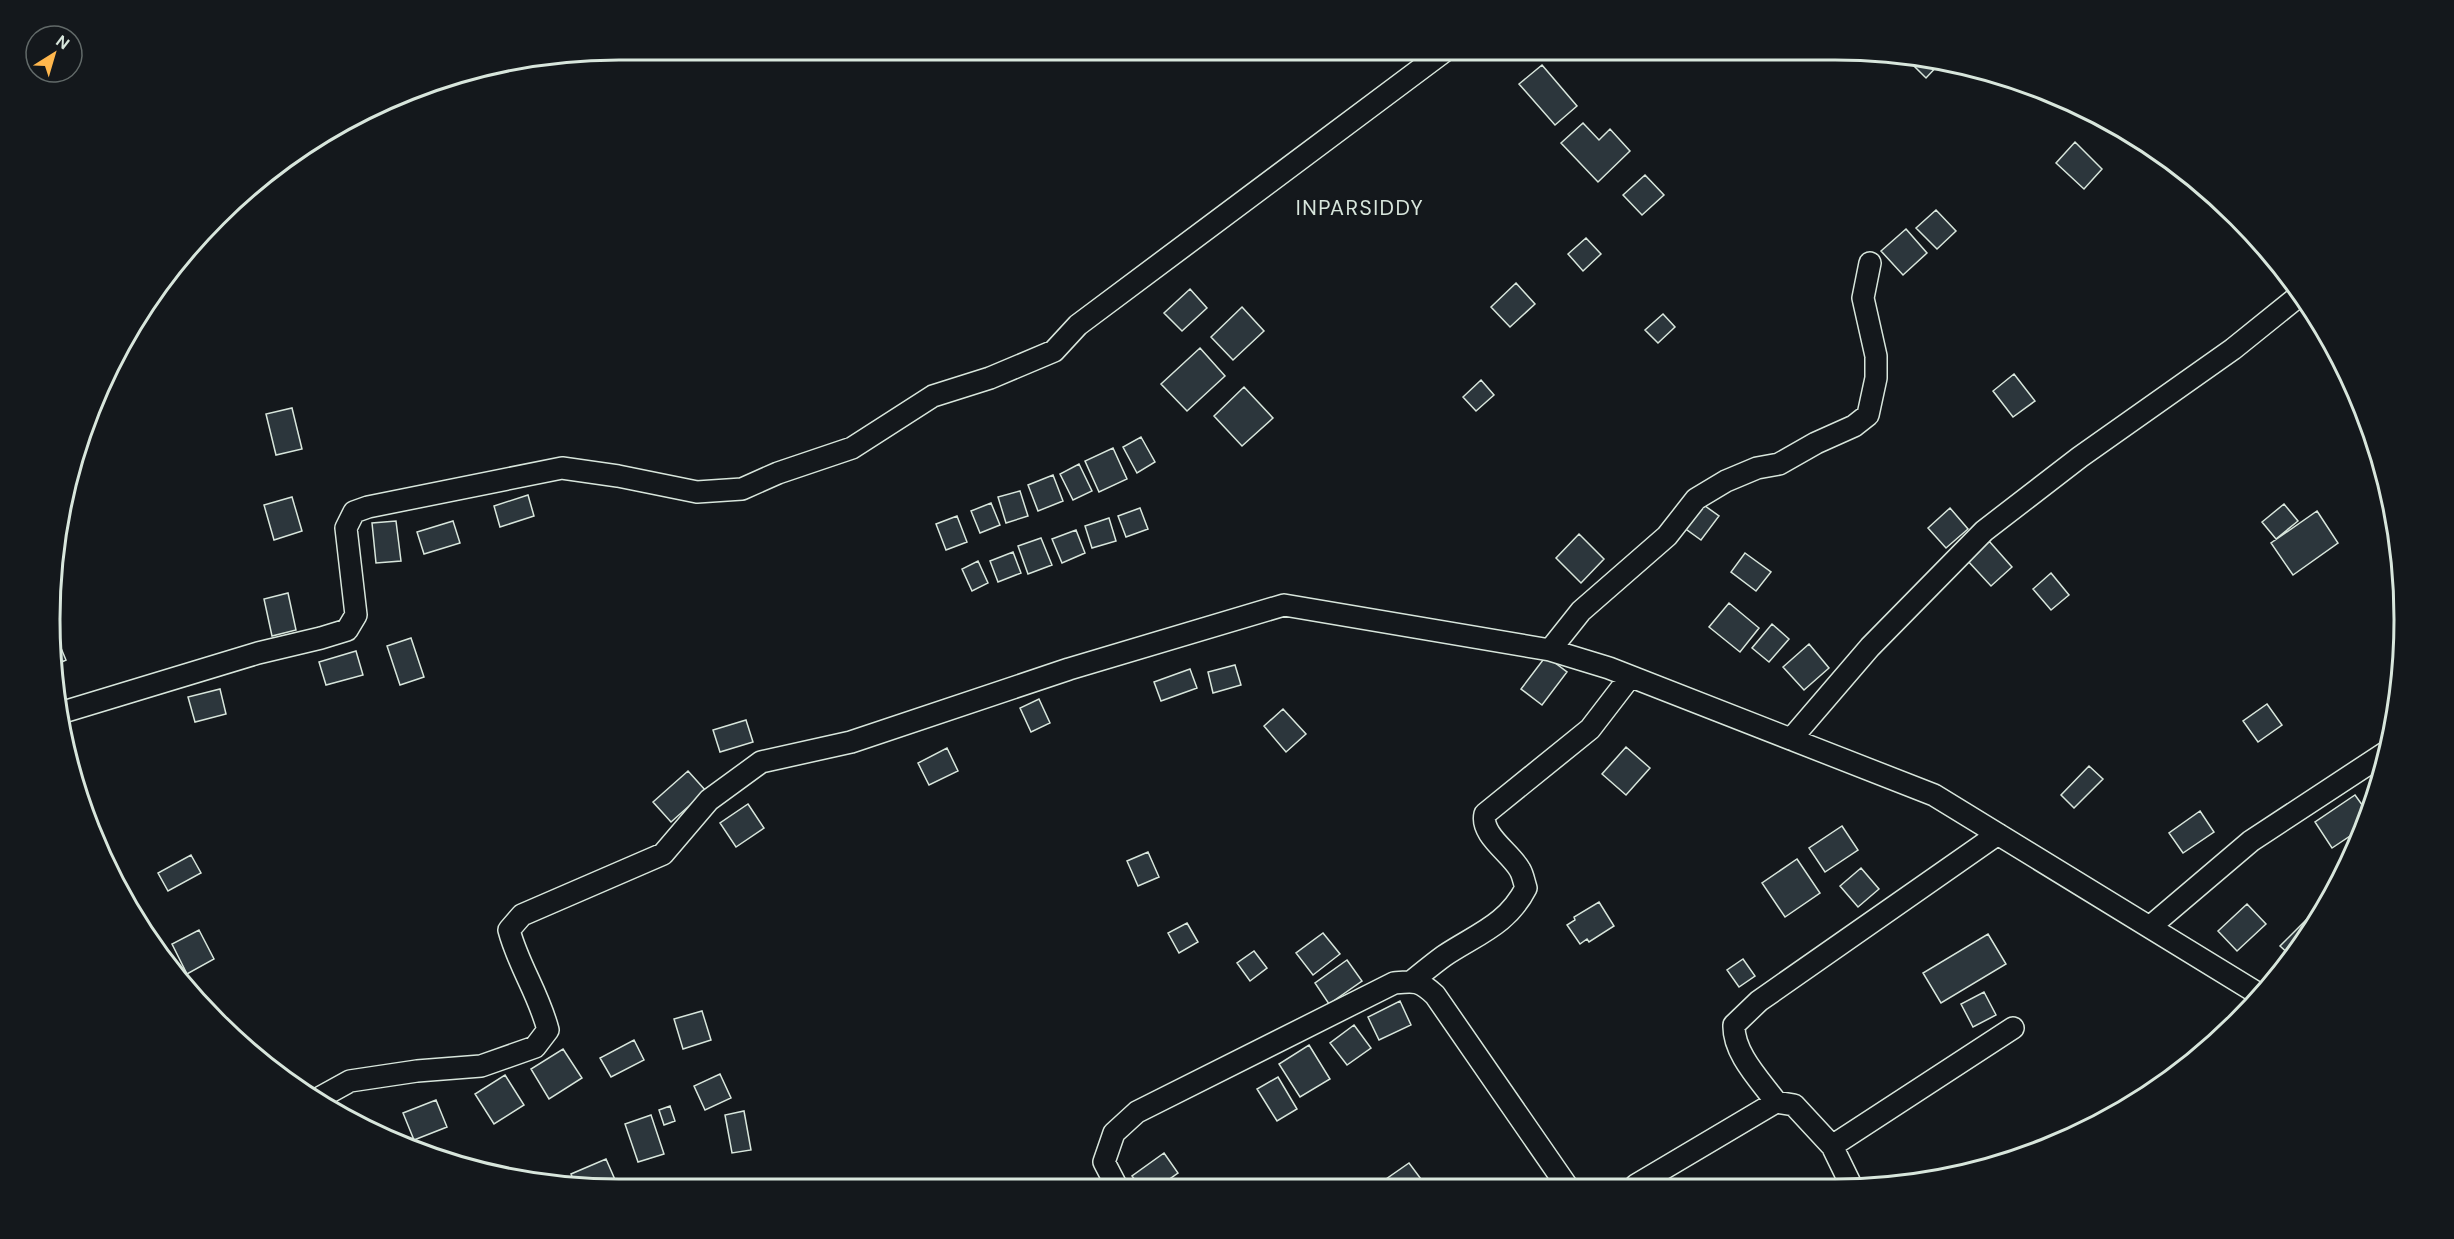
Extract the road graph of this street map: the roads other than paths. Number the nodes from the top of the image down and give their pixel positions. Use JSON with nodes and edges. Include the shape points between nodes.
{"nodes":[{"id":1,"x":1433,"y":60,"type":"edge"},
{"id":2,"x":1870,"y":263,"type":"dead end"},
{"id":3,"x":2294,"y":300,"type":"edge"},
{"id":4,"x":1550,"y":650,"type":"junction"},
{"id":5,"x":1630,"y":677,"type":"junction"},
{"id":6,"x":68,"y":711,"type":"edge"},
{"id":7,"x":1791,"y":739,"type":"junction"},
{"id":8,"x":2376,"y":759,"type":"edge"},
{"id":9,"x":1998,"y":834,"type":"junction"},
{"id":10,"x":2151,"y":926,"type":"junction"},
{"id":11,"x":1411,"y":982,"type":"junction"},
{"id":12,"x":2253,"y":990,"type":"edge"},
{"id":13,"x":2013,"y":1029,"type":"dead end"},
{"id":14,"x":325,"y":1095,"type":"edge"},
{"id":15,"x":1776,"y":1102,"type":"junction"},
{"id":16,"x":1832,"y":1146,"type":"junction"},
{"id":17,"x":1113,"y":1179,"type":"edge"},
{"id":18,"x":1562,"y":1179,"type":"edge"},
{"id":19,"x":1646,"y":1179,"type":"edge"},
{"id":20,"x":1848,"y":1179,"type":"edge"}],
"edges":[{"from":1,"to":6,"type":"street","via":[[1078,325],[1054,351],[933,396],[852,448],[742,489],[697,492],[562,468],[368,507],[354,512],[346,528],[356,615],[347,630]]},
{"from":2,"to":4,"type":"street","via":[[1863,298],[1876,356],[1876,378],[1868,415],[1779,464],[1726,481],[1696,499],[1667,536],[1581,611]]},
{"from":3,"to":7,"type":"street","via":[[1984,531],[1870,647]]},
{"from":4,"to":5,"type":"street"},
{"from":4,"to":14,"type":"street","via":[[1284,605],[1069,669],[851,742],[761,762],[709,800],[663,854],[522,915],[509,930],[548,1030],[535,1047],[481,1066],[350,1081]]},
{"from":5,"to":7,"type":"street"},
{"from":5,"to":11,"type":"street","via":[[1590,729],[1485,814],[1483,821],[1488,830],[1520,869],[1526,888],[1517,906],[1481,936],[1445,956]]},
{"from":7,"to":9,"type":"street","via":[[1934,795]]},
{"from":8,"to":10,"type":"street","via":[[2251,841]]},
{"from":9,"to":10,"type":"street"},
{"from":9,"to":15,"type":"street","via":[[1759,1001],[1734,1025],[1734,1038]]},
{"from":10,"to":12,"type":"street"},
{"from":11,"to":17,"type":"street","via":[[1394,983],[1137,1112],[1114,1133],[1104,1162]]},
{"from":11,"to":18,"type":"street","via":[[1422,983],[1435,995]]},
{"from":13,"to":16,"type":"street"},
{"from":15,"to":16,"type":"street","via":[[1794,1105]]},
{"from":15,"to":19,"type":"street"},
{"from":16,"to":20,"type":"street"}]}
